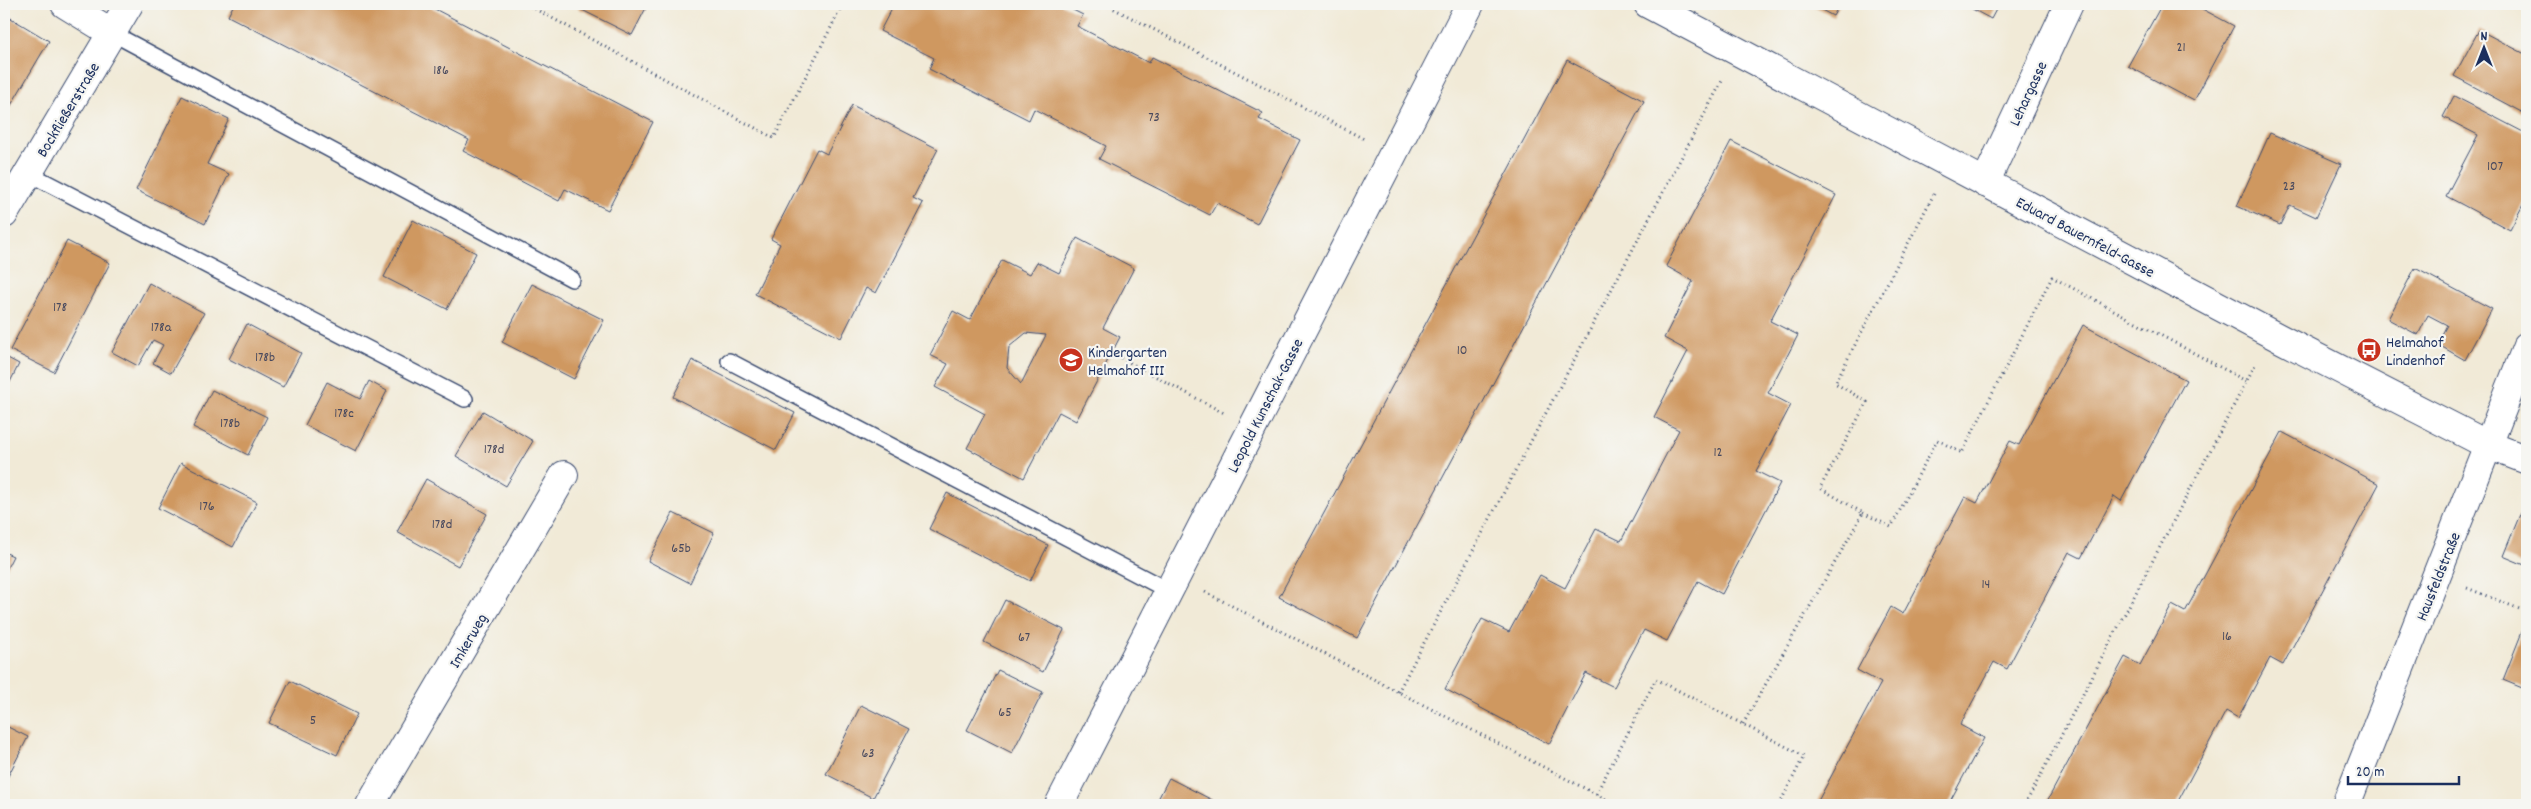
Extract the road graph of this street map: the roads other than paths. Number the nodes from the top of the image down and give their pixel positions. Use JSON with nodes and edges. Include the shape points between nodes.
{"nodes":[{"id":1,"x":65,"y":4,"type":"edge"},
{"id":2,"x":129,"y":4,"type":"edge"},
{"id":3,"x":1470,"y":4,"type":"edge"},
{"id":4,"x":1648,"y":4,"type":"edge"},
{"id":5,"x":2069,"y":4,"type":"edge"},
{"id":6,"x":112,"y":33,"type":"junction"},
{"id":7,"x":28,"y":173,"type":"junction"},
{"id":8,"x":1985,"y":182,"type":"junction"},
{"id":9,"x":4,"y":214,"type":"edge"},
{"id":10,"x":572,"y":279,"type":"dead end"},
{"id":11,"x":2527,"y":346,"type":"edge"},
{"id":12,"x":729,"y":361,"type":"dead end"},
{"id":13,"x":464,"y":399,"type":"dead end"},
{"id":14,"x":2488,"y":445,"type":"junction"},
{"id":15,"x":2527,"y":460,"type":"edge"},
{"id":16,"x":564,"y":475,"type":"dead end"},
{"id":17,"x":1173,"y":584,"type":"junction"},
{"id":18,"x":370,"y":805,"type":"edge"},
{"id":19,"x":1059,"y":805,"type":"edge"},
{"id":20,"x":2346,"y":805,"type":"edge"}],
"edges":[{"from":1,"to":6,"type":"street"},
{"from":2,"to":6,"type":"street","name":"Bockfließerstraße"},
{"from":3,"to":17,"type":"street","name":"Leopold Kunschak-Gasse"},
{"from":4,"to":8,"type":"street","name":"Eduard Bauernfeld-Gasse"},
{"from":5,"to":8,"type":"street","name":"Lehargasse"},
{"from":6,"to":7,"type":"street","name":"Bockfließerstraße"},
{"from":6,"to":10,"type":"lane"},
{"from":7,"to":9,"type":"street","name":"Bockfließerstraße"},
{"from":7,"to":13,"type":"lane"},
{"from":8,"to":14,"type":"street","name":"Eduard Bauernfeld-Gasse"},
{"from":11,"to":14,"type":"street","name":"Hausfeldstraße"},
{"from":12,"to":17,"type":"lane"},
{"from":14,"to":15,"type":"street","name":"Eduard Bauernfeld-Gasse"},
{"from":14,"to":20,"type":"street","name":"Hausfeldstraße"},
{"from":16,"to":18,"type":"street","name":"Imkerweg"},
{"from":17,"to":19,"type":"street","name":"Leopold Kunschak-Gasse"}]}
